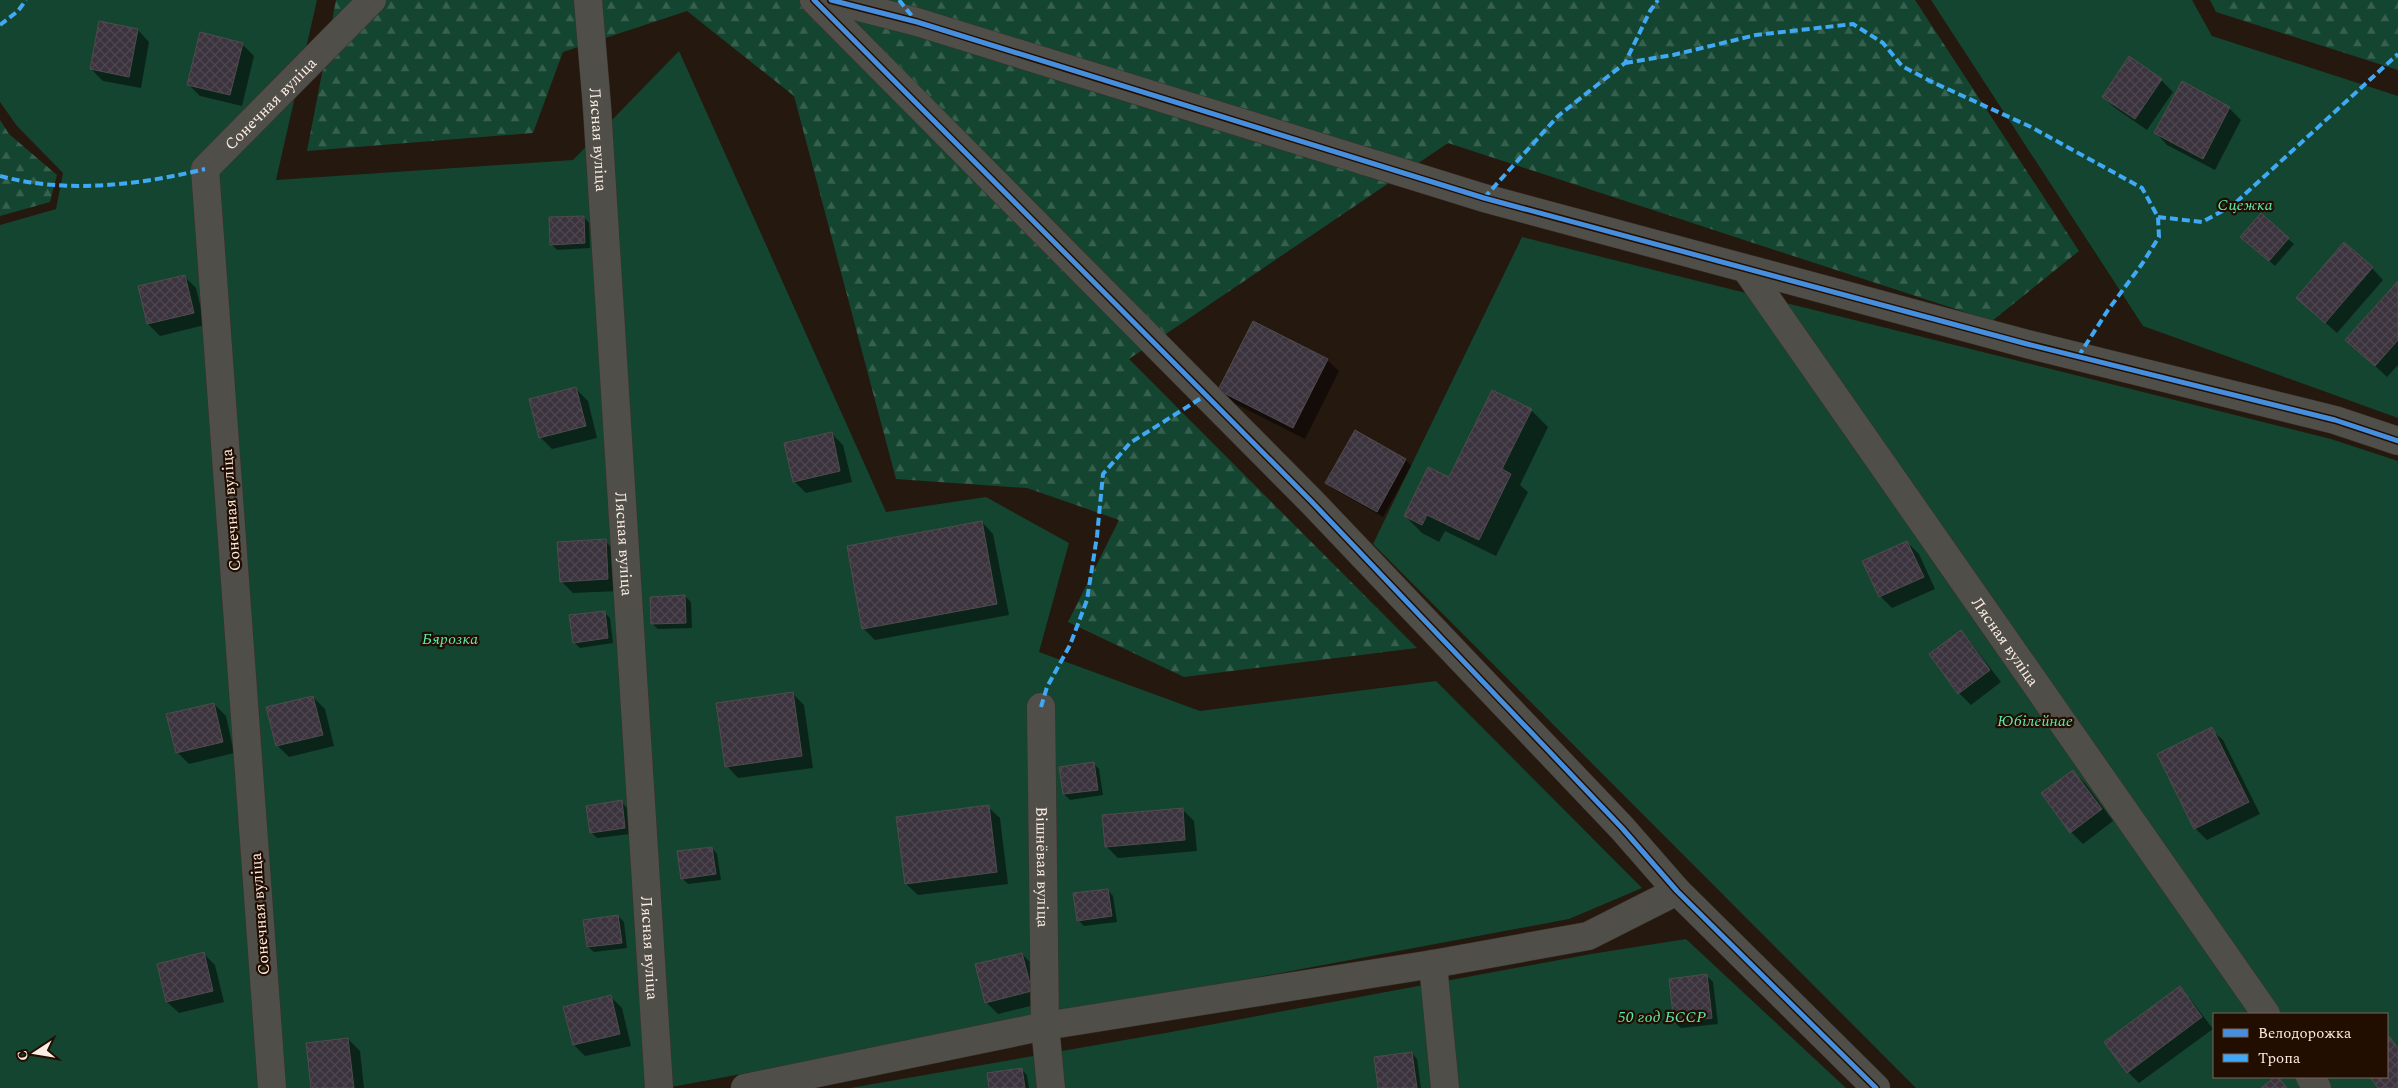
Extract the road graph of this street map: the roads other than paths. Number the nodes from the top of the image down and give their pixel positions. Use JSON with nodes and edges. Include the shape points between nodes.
{"nodes":[{"id":1,"x":372,"y":0,"type":"edge"},
{"id":2,"x":588,"y":0,"type":"edge"},
{"id":3,"x":814,"y":0,"type":"edge"},
{"id":4,"x":831,"y":0,"type":"edge"},
{"id":5,"x":1746,"y":269,"type":"junction"},
{"id":6,"x":2398,"y":441,"type":"edge"},
{"id":7,"x":1041,"y":707,"type":"dead end"},
{"id":8,"x":1677,"y":891,"type":"junction"},
{"id":9,"x":1433,"y":964,"type":"junction"},
{"id":10,"x":2265,"y":1013,"type":"edge"},
{"id":11,"x":1046,"y":1026,"type":"junction"},
{"id":12,"x":1857,"y":1079,"type":"edge"},
{"id":13,"x":272,"y":1088,"type":"edge"},
{"id":14,"x":659,"y":1088,"type":"edge"},
{"id":15,"x":745,"y":1088,"type":"edge"},
{"id":16,"x":1051,"y":1088,"type":"edge"},
{"id":17,"x":1444,"y":1088,"type":"edge"},
{"id":18,"x":1876,"y":1088,"type":"edge"}],
"edges":[{"from":1,"to":13,"type":"street","name":"Сонечная вуліца","via":[[205,169]]},
{"from":2,"to":14,"type":"street","name":"Лясная вуліца"},
{"from":3,"to":8,"type":"street","via":[[1311,502],[1622,828]]},
{"from":4,"to":5,"type":"street","via":[[917,22],[1484,198]]},
{"from":5,"to":6,"type":"street","via":[[2027,344],[2335,420]]},
{"from":5,"to":10,"type":"street","name":"Лясная вуліца"},
{"from":7,"to":11,"type":"street","name":"Вішнёвая вуліца"},
{"from":8,"to":9,"type":"street","via":[[1588,936]]},
{"from":8,"to":12,"type":"street"},
{"from":9,"to":11,"type":"street"},
{"from":9,"to":17,"type":"street"},
{"from":11,"to":15,"type":"street"},
{"from":11,"to":16,"type":"street","name":"Вішнёвая вуліца"},
{"from":12,"to":18,"type":"street"}]}
